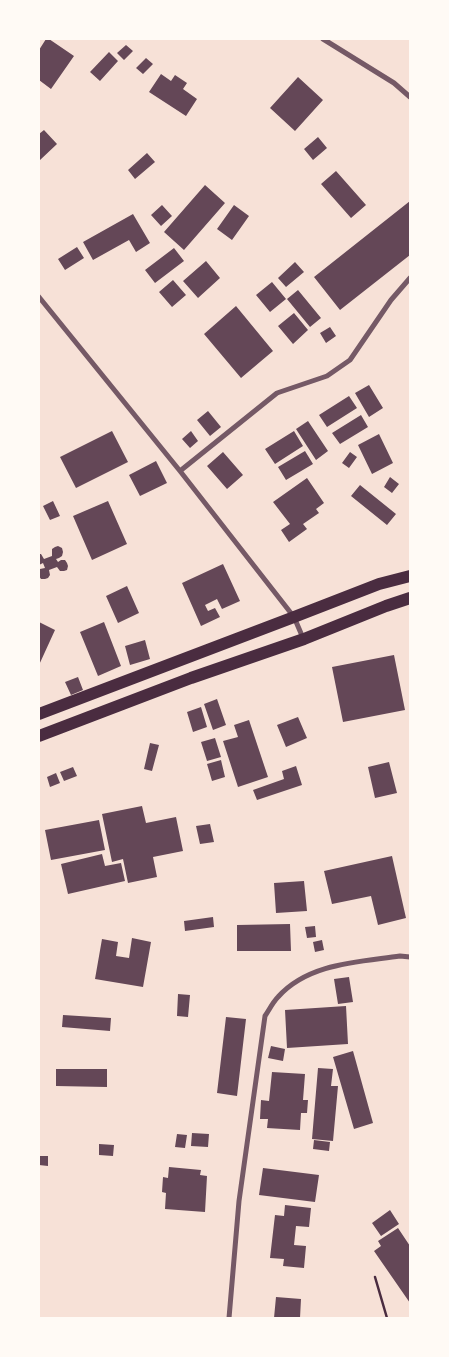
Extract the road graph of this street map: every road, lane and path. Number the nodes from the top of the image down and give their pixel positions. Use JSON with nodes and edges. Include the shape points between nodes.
{"nodes":[{"id":1,"x":322,"y":39,"type":"edge"},
{"id":2,"x":410,"y":97,"type":"edge"},
{"id":3,"x":410,"y":278,"type":"edge"},
{"id":4,"x":39,"y":297,"type":"edge"},
{"id":5,"x":180,"y":471,"type":"junction"},
{"id":6,"x":410,"y":576,"type":"edge"},
{"id":7,"x":410,"y":598,"type":"edge"},
{"id":8,"x":294,"y":617,"type":"junction"},
{"id":9,"x":304,"y":639,"type":"junction"},
{"id":10,"x":39,"y":714,"type":"edge"},
{"id":11,"x":39,"y":736,"type":"edge"},
{"id":12,"x":410,"y":957,"type":"edge"},
{"id":13,"x":375,"y":1277,"type":"dead end"},
{"id":14,"x":229,"y":1318,"type":"edge"},
{"id":15,"x":387,"y":1318,"type":"edge"}],
"edges":[{"from":1,"to":2,"type":"street","via":[[394,83]]},
{"from":3,"to":5,"type":"street","via":[[350,360],[327,376],[278,393]]},
{"from":4,"to":5,"type":"street"},
{"from":5,"to":8,"type":"street"},
{"from":6,"to":8,"type":"main road","via":[[379,584]]},
{"from":7,"to":9,"type":"main road"},
{"from":8,"to":9,"type":"street"},
{"from":8,"to":10,"type":"main road"},
{"from":9,"to":11,"type":"main road"},
{"from":12,"to":14,"type":"street","via":[[329,967],[312,973],[278,997],[265,1016],[240,1201]]},
{"from":13,"to":15,"type":"path"}]}
